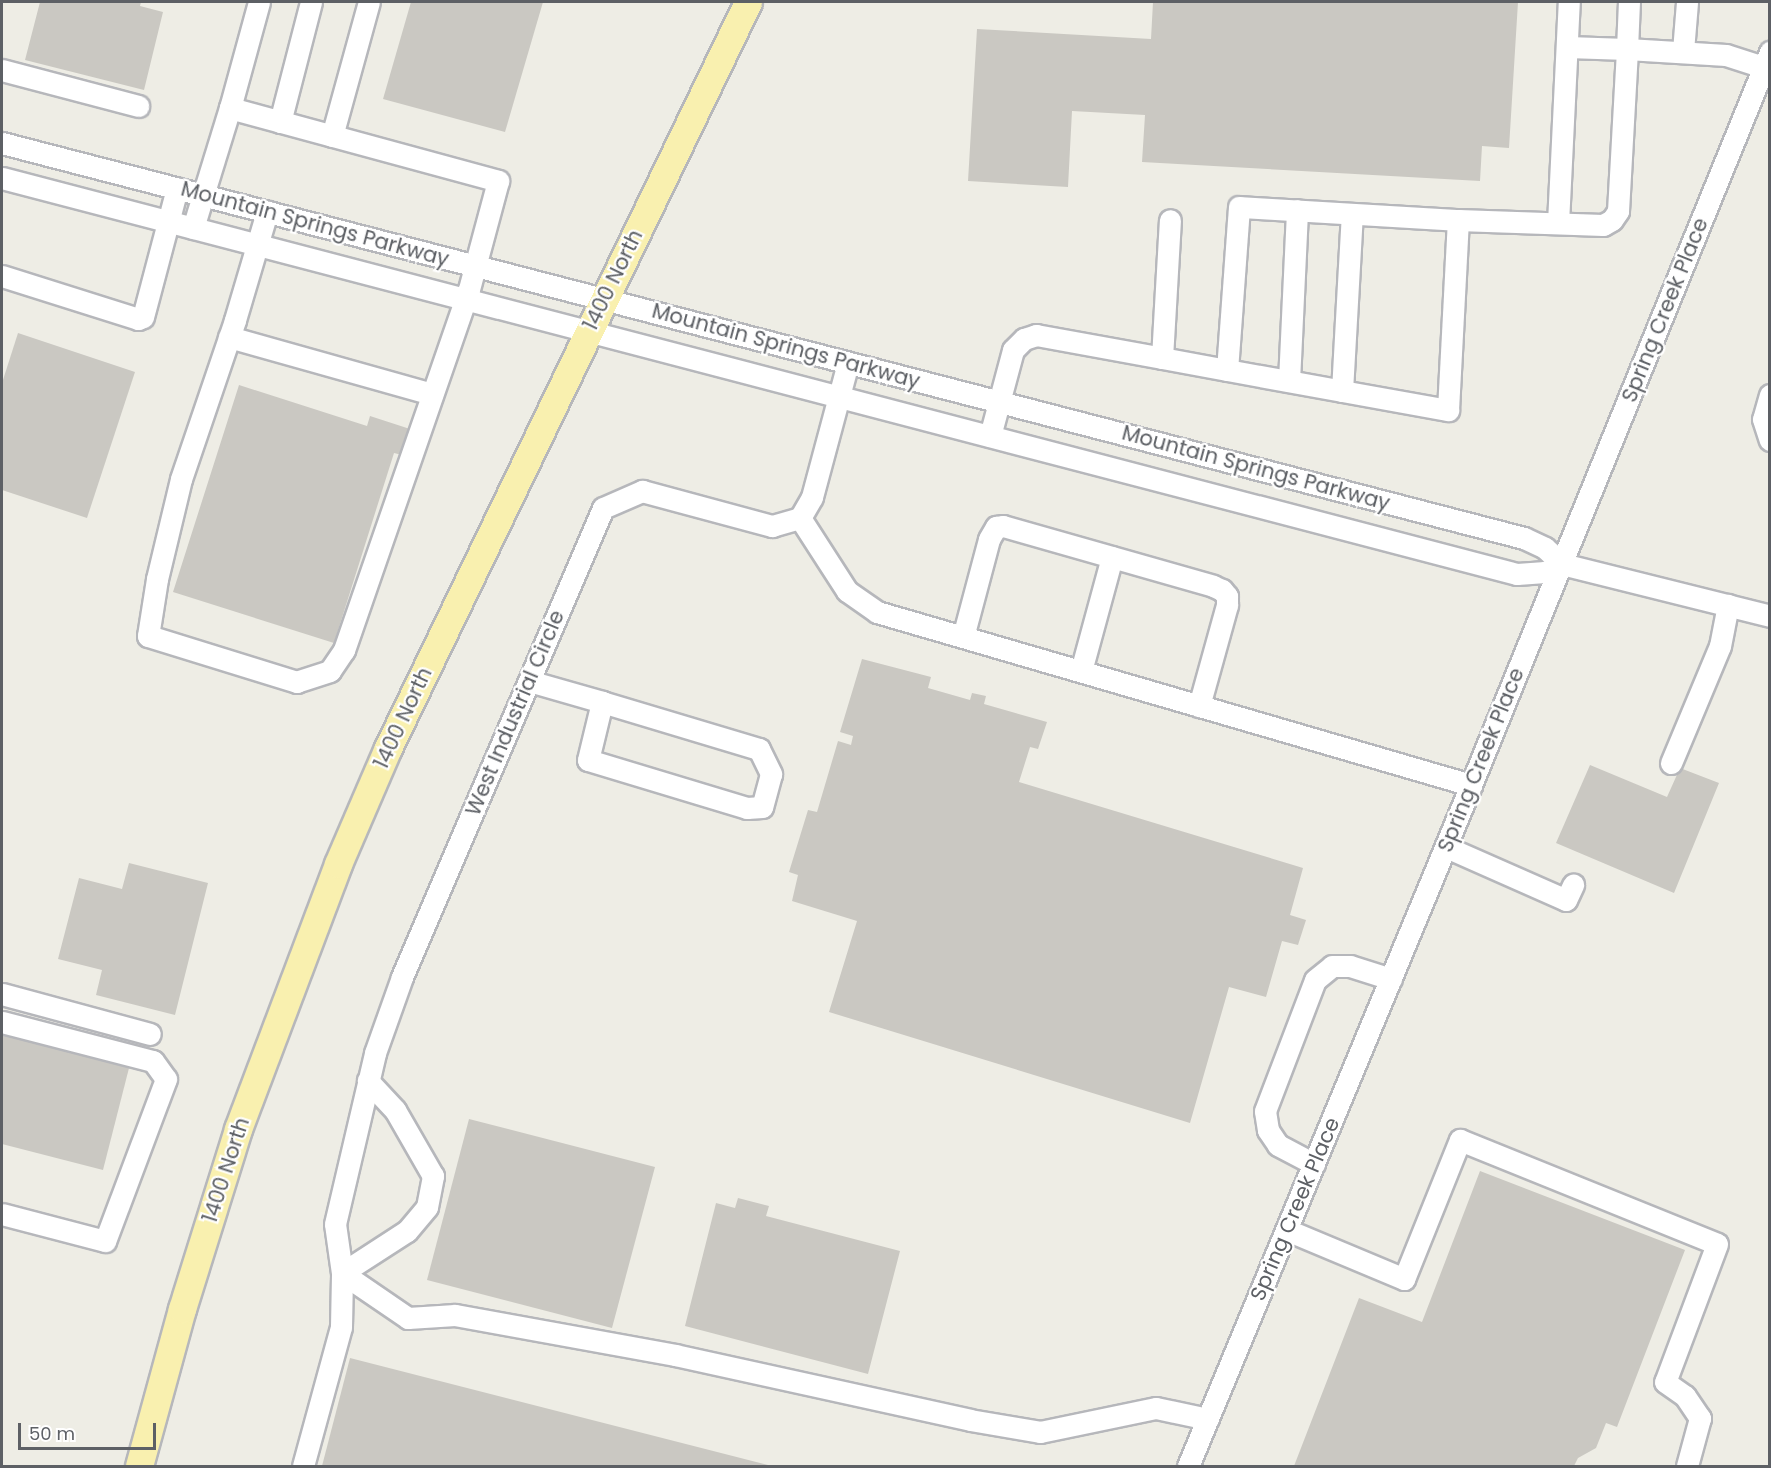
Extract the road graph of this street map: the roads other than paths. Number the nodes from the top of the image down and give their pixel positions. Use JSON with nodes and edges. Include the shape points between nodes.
{"nodes":[{"id":1,"x":259,"y":2,"type":"edge"},
{"id":2,"x":311,"y":2,"type":"edge"},
{"id":3,"x":369,"y":2,"type":"edge"},
{"id":4,"x":748,"y":2,"type":"edge"},
{"id":5,"x":1569,"y":2,"type":"edge"},
{"id":6,"x":1629,"y":2,"type":"edge"},
{"id":7,"x":1687,"y":2,"type":"edge"},
{"id":8,"x":1567,"y":47,"type":"junction"},
{"id":9,"x":1627,"y":50,"type":"junction"},
{"id":10,"x":1683,"y":51,"type":"junction"},
{"id":11,"x":1767,"y":60,"type":"edge"},
{"id":12,"x":2,"y":70,"type":"edge"},
{"id":13,"x":138,"y":106,"type":"dead end"},
{"id":14,"x":230,"y":108,"type":"junction"},
{"id":15,"x":280,"y":122,"type":"junction"},
{"id":16,"x":332,"y":136,"type":"junction"},
{"id":17,"x":2,"y":143,"type":"edge"},
{"id":18,"x":2,"y":178,"type":"edge"},
{"id":19,"x":177,"y":188,"type":"junction"},
{"id":20,"x":203,"y":195,"type":"junction"},
{"id":21,"x":1297,"y":210,"type":"junction"},
{"id":22,"x":267,"y":212,"type":"junction"},
{"id":23,"x":1352,"y":214,"type":"junction"},
{"id":24,"x":1458,"y":219,"type":"junction"},
{"id":25,"x":1170,"y":220,"type":"dead end"},
{"id":26,"x":168,"y":222,"type":"junction"},
{"id":27,"x":1558,"y":223,"type":"junction"},
{"id":28,"x":193,"y":228,"type":"junction"},
{"id":29,"x":257,"y":245,"type":"junction"},
{"id":30,"x":476,"y":266,"type":"junction"},
{"id":31,"x":2,"y":276,"type":"edge"},
{"id":32,"x":465,"y":299,"type":"junction"},
{"id":33,"x":603,"y":299,"type":"junction"},
{"id":34,"x":588,"y":331,"type":"junction"},
{"id":35,"x":229,"y":338,"type":"junction"},
{"id":36,"x":1162,"y":358,"type":"junction"},
{"id":37,"x":848,"y":363,"type":"junction"},
{"id":38,"x":1227,"y":370,"type":"junction"},
{"id":39,"x":1289,"y":381,"type":"junction"},
{"id":40,"x":1342,"y":391,"type":"junction"},
{"id":41,"x":432,"y":394,"type":"junction"},
{"id":42,"x":1770,"y":395,"type":"edge"},
{"id":43,"x":839,"y":397,"type":"junction"},
{"id":44,"x":999,"y":402,"type":"junction"},
{"id":45,"x":990,"y":436,"type":"junction"},
{"id":46,"x":1770,"y":440,"type":"edge"},
{"id":47,"x":800,"y":518,"type":"junction"},
{"id":48,"x":1112,"y":557,"type":"junction"},
{"id":49,"x":1562,"y":564,"type":"junction"},
{"id":50,"x":1728,"y":605,"type":"junction"},
{"id":51,"x":1770,"y":616,"type":"edge"},
{"id":52,"x":963,"y":637,"type":"junction"},
{"id":53,"x":1080,"y":671,"type":"junction"},
{"id":54,"x":529,"y":681,"type":"junction"},
{"id":55,"x":602,"y":702,"type":"junction"},
{"id":56,"x":1199,"y":706,"type":"junction"},
{"id":57,"x":1671,"y":763,"type":"dead end"},
{"id":58,"x":1472,"y":785,"type":"junction"},
{"id":59,"x":1446,"y":847,"type":"junction"},
{"id":60,"x":1573,"y":885,"type":"dead end"},
{"id":61,"x":1391,"y":980,"type":"junction"},
{"id":62,"x":2,"y":994,"type":"edge"},
{"id":63,"x":2,"y":1022,"type":"edge"},
{"id":64,"x":150,"y":1034,"type":"dead end"},
{"id":65,"x":368,"y":1081,"type":"junction"},
{"id":66,"x":1314,"y":1164,"type":"junction"},
{"id":67,"x":2,"y":1214,"type":"edge"},
{"id":68,"x":1287,"y":1230,"type":"junction"},
{"id":69,"x":342,"y":1273,"type":"junction"},
{"id":70,"x":1208,"y":1419,"type":"junction"},
{"id":71,"x":139,"y":1467,"type":"edge"},
{"id":72,"x":303,"y":1467,"type":"edge"},
{"id":73,"x":1188,"y":1467,"type":"edge"},
{"id":74,"x":1687,"y":1467,"type":"edge"}],
"edges":[{"from":1,"to":14,"type":"street"},
{"from":2,"to":15,"type":"street"},
{"from":3,"to":16,"type":"street"},
{"from":4,"to":33,"type":"main road","name":"1400 North"},
{"from":5,"to":8,"type":"street"},
{"from":6,"to":9,"type":"street"},
{"from":7,"to":10,"type":"street"},
{"from":8,"to":9,"type":"street"},
{"from":8,"to":27,"type":"street"},
{"from":9,"to":10,"type":"street"},
{"from":9,"to":27,"type":"street","via":[[1618,211],[1603,225]]},
{"from":10,"to":11,"type":"street"},
{"from":11,"to":49,"type":"street","name":"Spring Creek Place"},
{"from":12,"to":13,"type":"street"},
{"from":14,"to":15,"type":"street"},
{"from":14,"to":20,"type":"street"},
{"from":15,"to":16,"type":"street"},
{"from":16,"to":30,"type":"street","via":[[498,181]]},
{"from":17,"to":19,"type":"street","name":"Mountain Springs Parkway"},
{"from":18,"to":26,"type":"street","name":"Mountain Springs Parkway"},
{"from":19,"to":20,"type":"street","name":"Mountain Springs Parkway"},
{"from":19,"to":26,"type":"street"},
{"from":20,"to":22,"type":"street","name":"Mountain Springs Parkway"},
{"from":20,"to":28,"type":"street"},
{"from":21,"to":23,"type":"street"},
{"from":21,"to":38,"type":"street","via":[[1239,207]]},
{"from":21,"to":39,"type":"street"},
{"from":22,"to":29,"type":"street"},
{"from":22,"to":30,"type":"street","name":"Mountain Springs Parkway"},
{"from":23,"to":24,"type":"street"},
{"from":23,"to":40,"type":"street"},
{"from":24,"to":27,"type":"street"},
{"from":24,"to":40,"type":"street","via":[[1448,410]]},
{"from":25,"to":36,"type":"street"},
{"from":26,"to":28,"type":"street","name":"Mountain Springs Parkway"},
{"from":26,"to":31,"type":"street","via":[[143,317],[138,319]]},
{"from":28,"to":29,"type":"street","name":"Mountain Springs Parkway"},
{"from":29,"to":32,"type":"street","name":"Mountain Springs Parkway"},
{"from":29,"to":35,"type":"street"},
{"from":30,"to":32,"type":"street"},
{"from":30,"to":33,"type":"street","name":"Mountain Springs Parkway"},
{"from":32,"to":34,"type":"street","name":"Mountain Springs Parkway"},
{"from":32,"to":41,"type":"street"},
{"from":33,"to":34,"type":"main road","name":"1400 North"},
{"from":33,"to":37,"type":"street","name":"Mountain Springs Parkway"},
{"from":34,"to":43,"type":"street","name":"Mountain Springs Parkway"},
{"from":34,"to":71,"type":"main road","name":"1400 North","via":[[388,748],[338,864],[238,1129]]},
{"from":35,"to":41,"type":"street"},
{"from":35,"to":41,"type":"street","via":[[181,478],[148,636],[297,682],[330,671],[344,650]]},
{"from":36,"to":38,"type":"street"},
{"from":36,"to":44,"type":"street","via":[[1036,335],[1024,339],[1013,350]]},
{"from":37,"to":43,"type":"street"},
{"from":37,"to":44,"type":"street","name":"Mountain Springs Parkway"},
{"from":38,"to":39,"type":"street"},
{"from":39,"to":40,"type":"street"},
{"from":42,"to":46,"type":"street","via":[[1763,419]]},
{"from":43,"to":45,"type":"street","name":"Mountain Springs Parkway"},
{"from":43,"to":47,"type":"street","via":[[812,497]]},
{"from":44,"to":45,"type":"street"},
{"from":44,"to":49,"type":"street","name":"Mountain Springs Parkway","via":[[1524,538],[1545,548]]},
{"from":45,"to":49,"type":"street","name":"Mountain Springs Parkway","via":[[1517,574],[1545,572]]},
{"from":47,"to":52,"type":"street","via":[[847,591],[876,612]]},
{"from":47,"to":54,"type":"street","name":"West Industrial Circle","via":[[772,526],[642,491],[603,508]]},
{"from":48,"to":52,"type":"street","via":[[996,527],[989,539]]},
{"from":48,"to":53,"type":"street"},
{"from":48,"to":56,"type":"street","via":[[1213,586],[1227,596]]},
{"from":49,"to":50,"type":"street","name":"Mountain Springs Parkway"},
{"from":49,"to":58,"type":"street","name":"Spring Creek Place"},
{"from":50,"to":51,"type":"street","name":"Mountain Springs Parkway"},
{"from":50,"to":57,"type":"street","via":[[1720,646]]},
{"from":52,"to":53,"type":"street"},
{"from":53,"to":56,"type":"street"},
{"from":54,"to":55,"type":"street"},
{"from":54,"to":65,"type":"street","name":"West Industrial Circle","via":[[402,977]]},
{"from":55,"to":55,"type":"street","via":[[759,749],[771,774],[762,807],[747,808],[588,760]]},
{"from":56,"to":58,"type":"street"},
{"from":58,"to":59,"type":"street","name":"Spring Creek Place"},
{"from":59,"to":60,"type":"street","via":[[1566,900]]},
{"from":59,"to":61,"type":"street","name":"Spring Creek Place"},
{"from":61,"to":66,"type":"street","name":"Spring Creek Place"},
{"from":61,"to":66,"type":"street","via":[[1350,966],[1332,966],[1315,980],[1265,1111],[1268,1130],[1278,1145]]},
{"from":62,"to":64,"type":"street"},
{"from":63,"to":67,"type":"street","via":[[153,1061],[166,1079],[105,1241]]},
{"from":65,"to":69,"type":"street","name":"West Industrial Circle","via":[[335,1224]]},
{"from":65,"to":69,"type":"street","via":[[395,1110],[434,1176],[427,1207],[407,1231]]},
{"from":66,"to":68,"type":"street","name":"Spring Creek Place"},
{"from":68,"to":70,"type":"street","name":"Spring Creek Place"},
{"from":68,"to":74,"type":"street","via":[[1404,1279],[1460,1140],[1717,1244],[1665,1382],[1685,1396],[1700,1418]]},
{"from":69,"to":70,"type":"street","via":[[408,1318],[455,1315],[594,1340],[1040,1432],[1156,1408]]},
{"from":69,"to":72,"type":"street","name":"West Industrial Circle","via":[[340,1327]]},
{"from":70,"to":73,"type":"street","name":"Spring Creek Place"}]}
